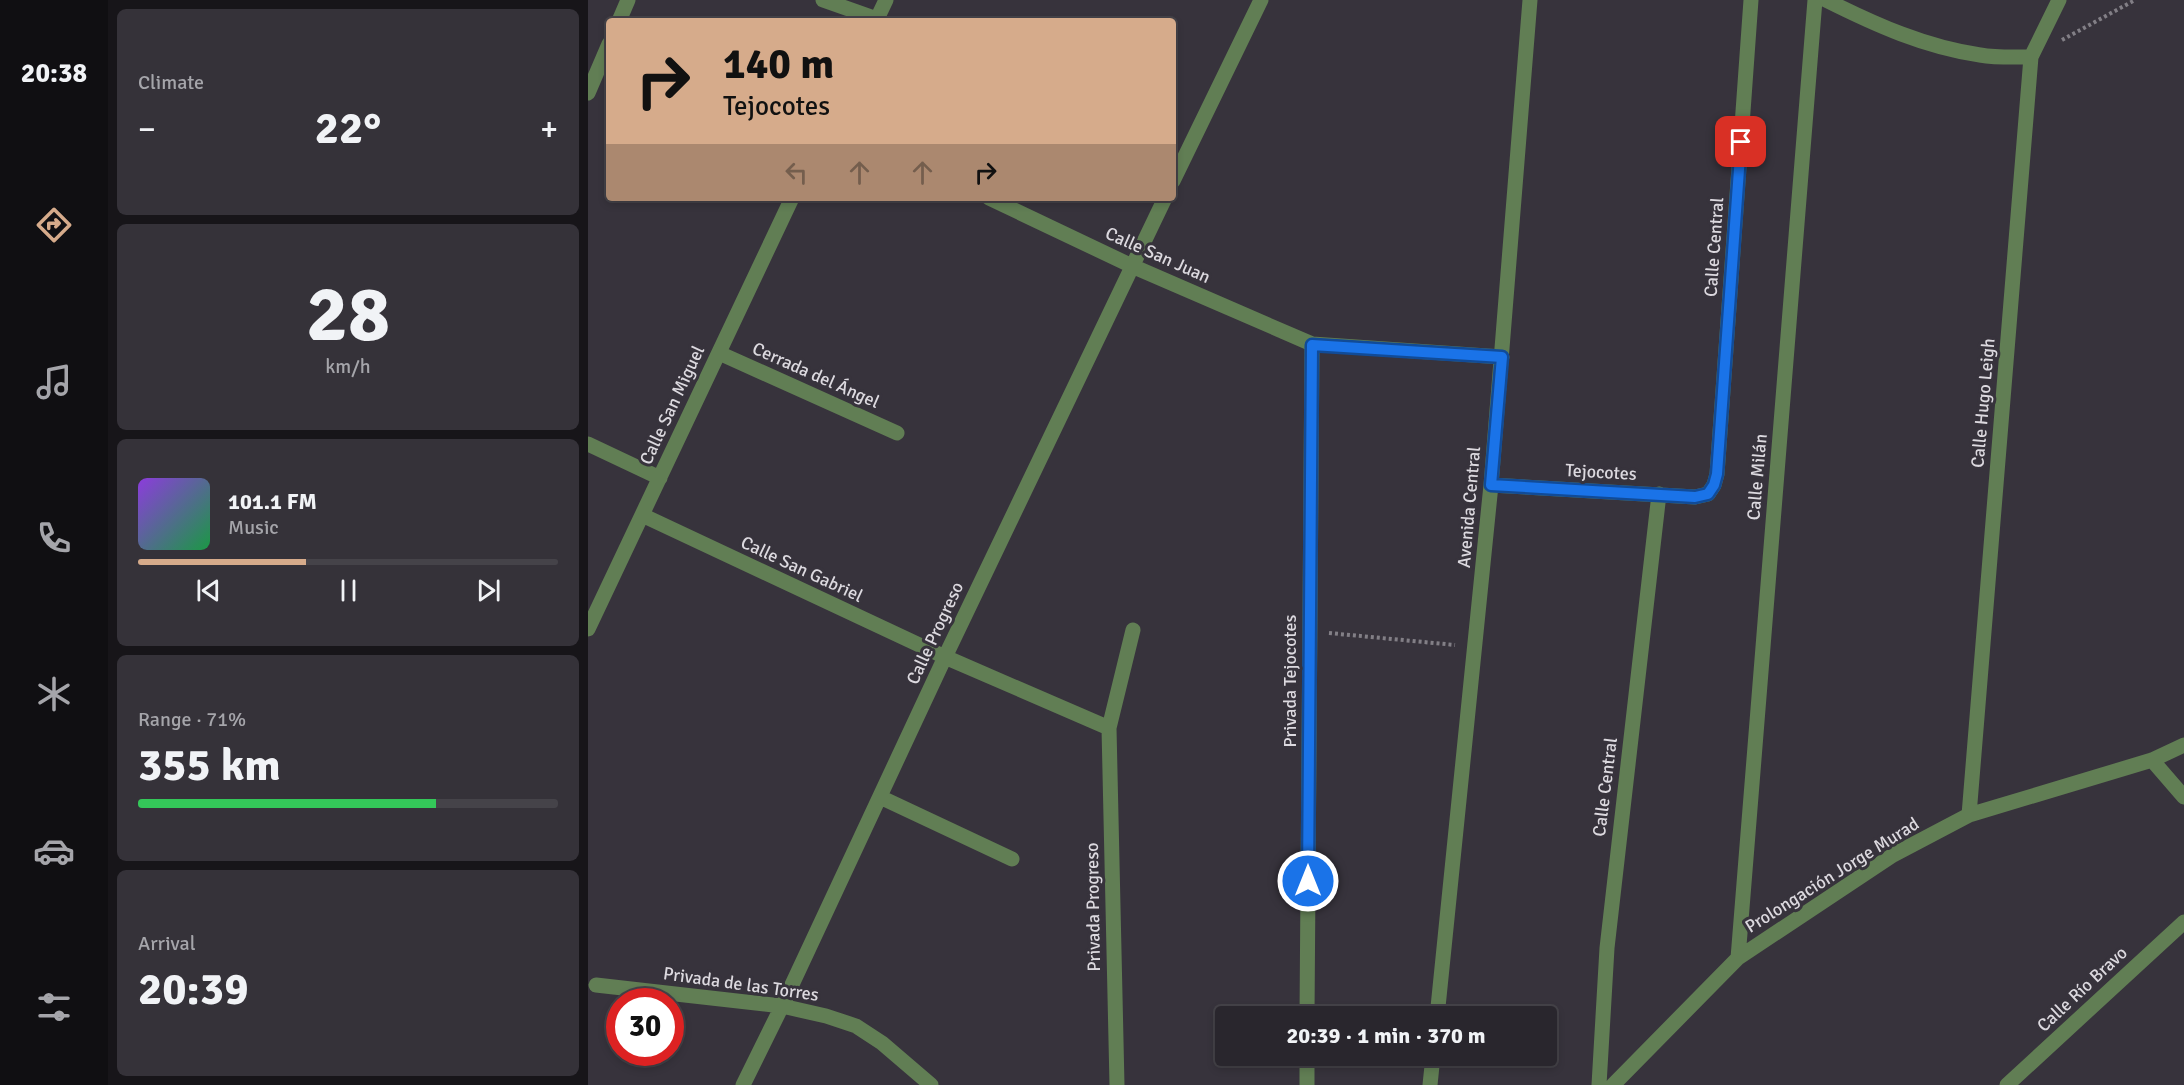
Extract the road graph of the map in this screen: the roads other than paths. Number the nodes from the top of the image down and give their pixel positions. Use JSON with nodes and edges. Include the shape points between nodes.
{"nodes":[{"id":1,"x":628,"y":0,"type":"edge"},
{"id":2,"x":823,"y":0,"type":"edge"},
{"id":3,"x":886,"y":0,"type":"edge"},
{"id":4,"x":1261,"y":0,"type":"edge"},
{"id":5,"x":1530,"y":0,"type":"edge"},
{"id":6,"x":1751,"y":0,"type":"edge"},
{"id":7,"x":1815,"y":0,"type":"edge"},
{"id":8,"x":1826,"y":0,"type":"edge"},
{"id":9,"x":2059,"y":0,"type":"edge"},
{"id":10,"x":620,"y":18,"type":"edge"},
{"id":11,"x":871,"y":18,"type":"edge"},
{"id":12,"x":877,"y":18,"type":"edge"},
{"id":13,"x":606,"y":51,"type":"edge"},
{"id":14,"x":2031,"y":57,"type":"junction"},
{"id":15,"x":588,"y":93,"type":"edge"},
{"id":16,"x":1176,"y":175,"type":"edge"},
{"id":17,"x":791,"y":201,"type":"edge"},
{"id":18,"x":995,"y":201,"type":"edge"},
{"id":19,"x":1164,"y":201,"type":"edge"},
{"id":20,"x":1132,"y":266,"type":"junction"},
{"id":21,"x":1312,"y":345,"type":"junction"},
{"id":22,"x":719,"y":353,"type":"junction"},
{"id":23,"x":1502,"y":357,"type":"junction"},
{"id":24,"x":897,"y":433,"type":"dead end"},
{"id":25,"x":588,"y":444,"type":"edge"},
{"id":26,"x":660,"y":478,"type":"junction"},
{"id":27,"x":1491,"y":485,"type":"junction"},
{"id":28,"x":1659,"y":494,"type":"junction"},
{"id":29,"x":1708,"y":494,"type":"joint"},
{"id":30,"x":642,"y":515,"type":"junction"},
{"id":31,"x":588,"y":629,"type":"edge"},
{"id":32,"x":1133,"y":630,"type":"dead end"},
{"id":33,"x":945,"y":657,"type":"junction"},
{"id":34,"x":1109,"y":728,"type":"junction"},
{"id":35,"x":2184,"y":745,"type":"edge"},
{"id":36,"x":2152,"y":760,"type":"junction"},
{"id":37,"x":880,"y":797,"type":"junction"},
{"id":38,"x":2184,"y":797,"type":"edge"},
{"id":39,"x":1969,"y":815,"type":"junction"},
{"id":40,"x":1012,"y":859,"type":"dead end"},
{"id":41,"x":2184,"y":922,"type":"edge"},
{"id":42,"x":1738,"y":958,"type":"junction"},
{"id":43,"x":596,"y":985,"type":"dead end"},
{"id":44,"x":782,"y":1006,"type":"junction"},
{"id":45,"x":1307,"y":1006,"type":"edge"},
{"id":46,"x":1438,"y":1006,"type":"edge"},
{"id":47,"x":1307,"y":1066,"type":"edge"},
{"id":48,"x":1432,"y":1066,"type":"edge"},
{"id":49,"x":743,"y":1085,"type":"edge"},
{"id":50,"x":931,"y":1085,"type":"edge"},
{"id":51,"x":1117,"y":1085,"type":"edge"},
{"id":52,"x":1307,"y":1085,"type":"edge"},
{"id":53,"x":1430,"y":1085,"type":"edge"},
{"id":54,"x":1599,"y":1085,"type":"edge"},
{"id":55,"x":1613,"y":1085,"type":"edge"},
{"id":56,"x":2007,"y":1085,"type":"edge"}],
"edges":[{"from":1,"to":10,"type":"street"},
{"from":2,"to":11,"type":"street"},
{"from":3,"to":12,"type":"street"},
{"from":4,"to":16,"type":"street"},
{"from":5,"to":23,"type":"street","name":"Avenida Central"},
{"from":6,"to":29,"type":"street","name":"Calle Central","via":[[1717,474]]},
{"from":7,"to":42,"type":"street","name":"Calle Milán"},
{"from":8,"to":14,"type":"street","via":[[1873,24],[1929,45],[1982,56]]},
{"from":9,"to":14,"type":"street","name":"Calle Hugo Leigh"},
{"from":13,"to":15,"type":"street"},
{"from":14,"to":39,"type":"street","name":"Calle Hugo Leigh"},
{"from":17,"to":22,"type":"street","name":"Calle San Miguel"},
{"from":18,"to":20,"type":"street","name":"Calle San Juan"},
{"from":19,"to":20,"type":"street","name":"Calle Progreso"},
{"from":20,"to":21,"type":"street","name":"Calle San Juan"},
{"from":20,"to":33,"type":"street","name":"Calle Progreso"},
{"from":21,"to":23,"type":"street"},
{"from":21,"to":45,"type":"street","name":"Privada Tejocotes"},
{"from":22,"to":24,"type":"street","name":"Cerrada del Ángel"},
{"from":22,"to":26,"type":"street","name":"Calle San Miguel"},
{"from":23,"to":27,"type":"street","name":"Avenida Central"},
{"from":25,"to":26,"type":"street"},
{"from":26,"to":30,"type":"street","name":"Calle San Miguel"},
{"from":27,"to":28,"type":"street","name":"Tejocotes"},
{"from":27,"to":46,"type":"street","name":"Avenida Central"},
{"from":28,"to":29,"type":"street","name":"Tejocotes"},
{"from":28,"to":54,"type":"street","name":"Calle Central","via":[[1607,948]]},
{"from":30,"to":31,"type":"street","name":"Calle San Miguel"},
{"from":30,"to":33,"type":"street","name":"Calle San Gabriel"},
{"from":32,"to":34,"type":"street","name":"Privada Progreso"},
{"from":33,"to":34,"type":"street"},
{"from":33,"to":37,"type":"street","name":"Calle Progreso"},
{"from":34,"to":51,"type":"street","name":"Privada Progreso"},
{"from":35,"to":36,"type":"street","name":"Prolongación Jorge Murad"},
{"from":36,"to":38,"type":"street"},
{"from":36,"to":39,"type":"street","name":"Prolongación Jorge Murad"},
{"from":37,"to":40,"type":"street"},
{"from":37,"to":44,"type":"street","name":"Calle Progreso"},
{"from":39,"to":42,"type":"street","name":"Prolongación Jorge Murad","via":[[1893,855]]},
{"from":41,"to":56,"type":"street","name":"Calle Río Bravo"},
{"from":42,"to":55,"type":"street","name":"Prolongación Jorge Murad"},
{"from":43,"to":44,"type":"street","name":"Privada de las Torres"},
{"from":44,"to":49,"type":"street","name":"Calle Progreso"},
{"from":44,"to":50,"type":"street","name":"Privada de las Torres","via":[[856,1026],[882,1042]]},
{"from":47,"to":52,"type":"street"},
{"from":48,"to":53,"type":"street"}]}
